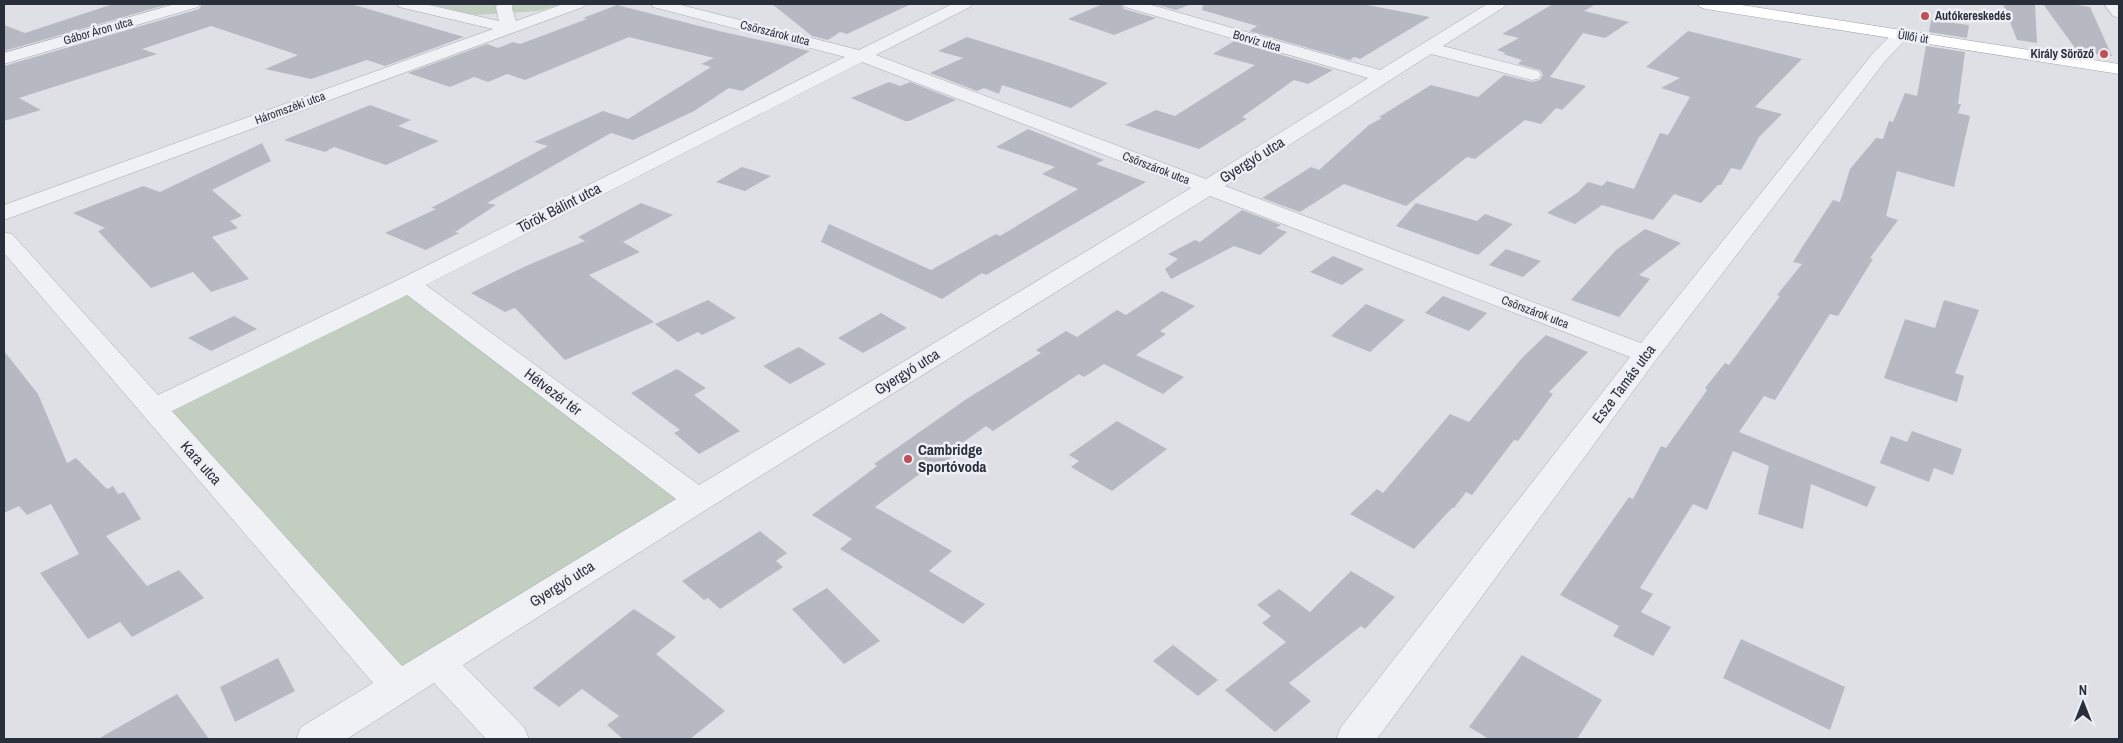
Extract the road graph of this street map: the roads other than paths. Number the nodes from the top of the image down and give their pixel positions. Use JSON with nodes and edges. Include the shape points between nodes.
{"nodes":[{"id":1,"x":192,"y":4,"type":"edge"},
{"id":2,"x":405,"y":4,"type":"edge"},
{"id":3,"x":506,"y":4,"type":"edge"},
{"id":4,"x":577,"y":4,"type":"edge"},
{"id":5,"x":660,"y":4,"type":"edge"},
{"id":6,"x":964,"y":4,"type":"edge"},
{"id":7,"x":1131,"y":4,"type":"edge"},
{"id":8,"x":1498,"y":4,"type":"edge"},
{"id":9,"x":1706,"y":4,"type":"edge"},
{"id":10,"x":2112,"y":4,"type":"edge"},
{"id":11,"x":1748,"y":7,"type":"edge"},
{"id":12,"x":2119,"y":13,"type":"edge"},
{"id":13,"x":510,"y":28,"type":"junction"},
{"id":14,"x":1901,"y":35,"type":"junction"},
{"id":15,"x":1429,"y":48,"type":"junction"},
{"id":16,"x":862,"y":56,"type":"junction"},
{"id":17,"x":4,"y":59,"type":"edge"},
{"id":18,"x":2119,"y":69,"type":"edge"},
{"id":19,"x":1532,"y":75,"type":"dead end"},
{"id":20,"x":1383,"y":77,"type":"junction"},
{"id":21,"x":1207,"y":188,"type":"junction"},
{"id":22,"x":4,"y":213,"type":"edge"},
{"id":23,"x":4,"y":239,"type":"edge"},
{"id":24,"x":409,"y":284,"type":"junction"},
{"id":25,"x":1646,"y":354,"type":"junction"},
{"id":26,"x":153,"y":409,"type":"junction"},
{"id":27,"x":698,"y":500,"type":"junction"},
{"id":28,"x":437,"y":662,"type":"junction"},
{"id":29,"x":398,"y":686,"type":"junction"},
{"id":30,"x":315,"y":739,"type":"edge"},
{"id":31,"x":510,"y":739,"type":"edge"},
{"id":32,"x":1355,"y":739,"type":"edge"}],
"edges":[{"from":1,"to":17,"type":"street","name":"Gábor Áron utca"},
{"from":2,"to":13,"type":"street"},
{"from":3,"to":13,"type":"street","via":[[504,8]]},
{"from":4,"to":13,"type":"street","name":"Háromszéki utca"},
{"from":5,"to":16,"type":"street","name":"Csörszárok utca"},
{"from":6,"to":16,"type":"street","name":"Török Bálint utca"},
{"from":7,"to":20,"type":"street","name":"Borvíz utca"},
{"from":8,"to":15,"type":"street","name":"Gyergyó utca"},
{"from":9,"to":11,"type":"main road","name":"Üllői út"},
{"from":10,"to":12,"type":"street"},
{"from":11,"to":14,"type":"main road","name":"Üllői út"},
{"from":13,"to":22,"type":"street","name":"Háromszéki utca"},
{"from":14,"to":18,"type":"main road","name":"Üllői út"},
{"from":14,"to":25,"type":"street","name":"Esze Tamás utca","via":[[1880,56]]},
{"from":15,"to":19,"type":"street"},
{"from":15,"to":20,"type":"street","name":"Gyergyó utca"},
{"from":16,"to":21,"type":"street","name":"Csörszárok utca"},
{"from":16,"to":24,"type":"street","name":"Török Bálint utca"},
{"from":20,"to":21,"type":"street","name":"Gyergyó utca"},
{"from":21,"to":25,"type":"street","name":"Csörszárok utca"},
{"from":21,"to":27,"type":"street","name":"Gyergyó utca"},
{"from":23,"to":26,"type":"street","name":"Kara utca"},
{"from":24,"to":26,"type":"street","name":"Török Bálint utca"},
{"from":24,"to":27,"type":"street","name":"Hétvezér tér"},
{"from":25,"to":32,"type":"street","name":"Esze Tamás utca"},
{"from":26,"to":29,"type":"street","name":"Kara utca"},
{"from":27,"to":28,"type":"street","name":"Gyergyó utca"},
{"from":28,"to":29,"type":"street","name":"Gyergyó utca"},
{"from":28,"to":31,"type":"street"},
{"from":29,"to":30,"type":"street","name":"Gyergyó utca"}]}
